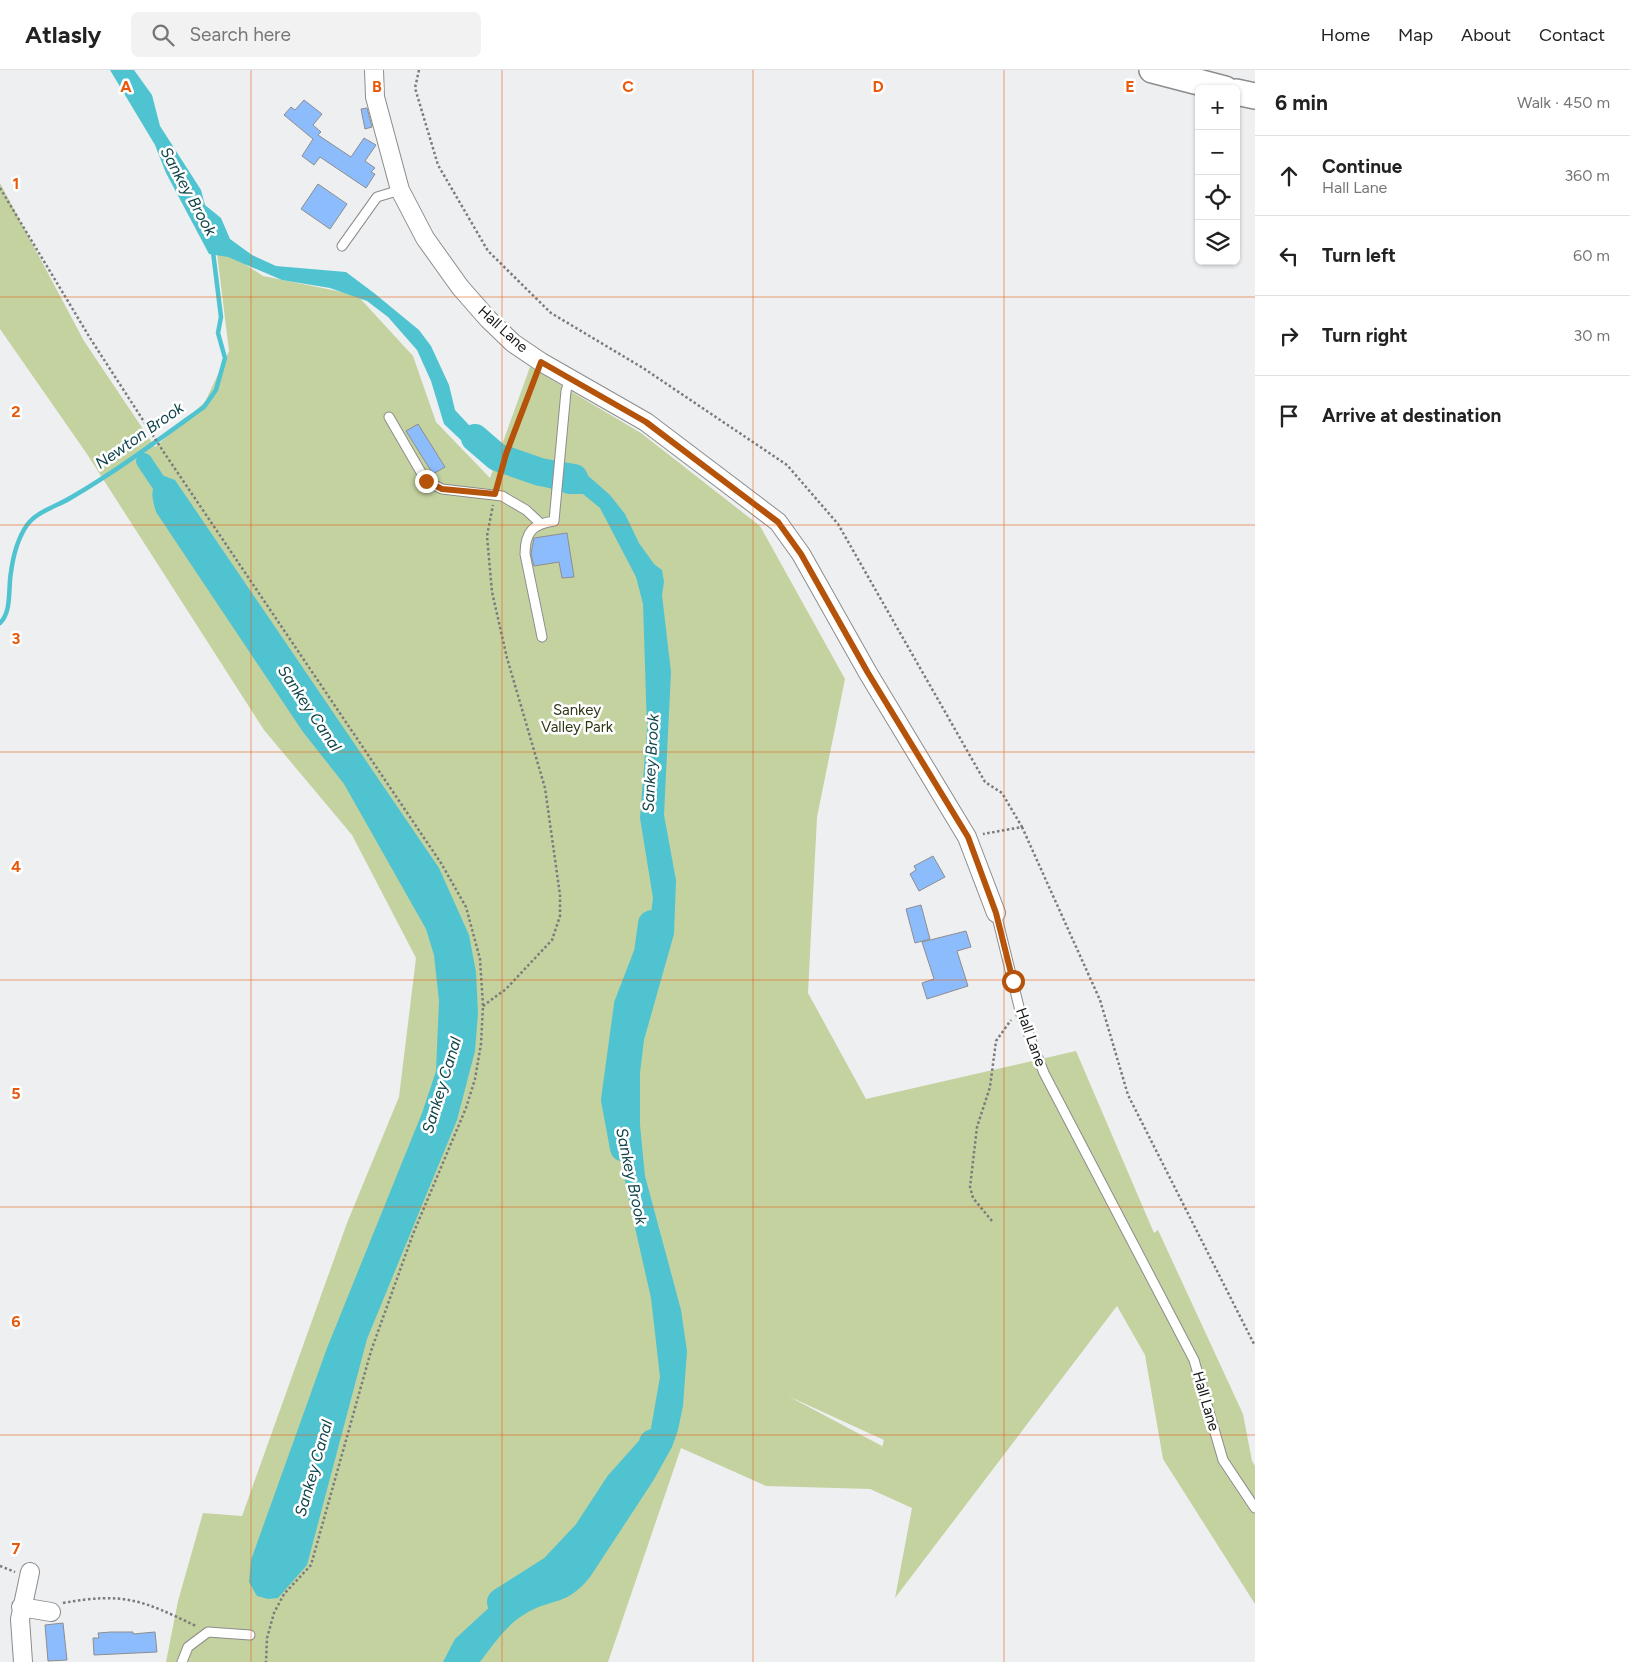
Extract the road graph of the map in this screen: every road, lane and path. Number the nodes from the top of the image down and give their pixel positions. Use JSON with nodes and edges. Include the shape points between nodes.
{"nodes":[{"id":1,"x":374,"y":70,"type":"edge"},
{"id":2,"x":1166,"y":72,"type":"edge"},
{"id":3,"x":1211,"y":85,"type":"edge"},
{"id":4,"x":1240,"y":93,"type":"edge"},
{"id":5,"x":1255,"y":96,"type":"edge"},
{"id":6,"x":0,"y":188,"type":"edge"},
{"id":7,"x":400,"y":190,"type":"junction"},
{"id":8,"x":342,"y":246,"type":"dead end"},
{"id":9,"x":541,"y":362,"type":"junction"},
{"id":10,"x":570,"y":378,"type":"junction"},
{"id":11,"x":389,"y":418,"type":"dead end"},
{"id":12,"x":495,"y":494,"type":"junction"},
{"id":13,"x":540,"y":523,"type":"junction"},
{"id":14,"x":542,"y":637,"type":"dead end"},
{"id":15,"x":1022,"y":827,"type":"dead end"},
{"id":16,"x":996,"y":913,"type":"joint"},
{"id":17,"x":483,"y":1006,"type":"junction"},
{"id":18,"x":1021,"y":1015,"type":"junction"},
{"id":19,"x":992,"y":1221,"type":"dead end"},
{"id":20,"x":1255,"y":1346,"type":"edge"},
{"id":21,"x":1255,"y":1508,"type":"edge"},
{"id":22,"x":30,"y":1572,"type":"dead end"},
{"id":23,"x":21,"y":1607,"type":"junction"},
{"id":24,"x":51,"y":1612,"type":"joint"},
{"id":25,"x":208,"y":1632,"type":"junction"},
{"id":26,"x":250,"y":1635,"type":"dead end"},
{"id":27,"x":23,"y":1662,"type":"edge"},
{"id":28,"x":182,"y":1662,"type":"edge"},
{"id":29,"x":266,"y":1662,"type":"edge"}],
"edges":[{"from":1,"to":7,"type":"street","name":"Hall Lane","via":[[374,97]]},
{"from":2,"to":3,"type":"street"},
{"from":4,"to":5,"type":"street"},
{"from":6,"to":17,"type":"path","via":[[152,435],[441,863],[466,907],[475,937]]},
{"from":7,"to":8,"type":"lane","via":[[377,198]]},
{"from":7,"to":9,"type":"street","name":"Hall Lane","via":[[425,238],[460,286],[488,319]]},
{"from":9,"to":10,"type":"street","name":"Hall Lane"},
{"from":9,"to":12,"type":"path","via":[[506,454]]},
{"from":10,"to":13,"type":"lane","via":[[566,391],[554,521]]},
{"from":10,"to":16,"type":"street","name":"Hall Lane","via":[[646,422],[778,522],[801,554],[868,673],[968,837]]},
{"from":11,"to":12,"type":"lane","via":[[426,481],[442,489]]},
{"from":12,"to":13,"type":"lane","via":[[513,501]]},
{"from":12,"to":17,"type":"path","via":[[487,536],[492,592],[507,658],[545,788],[560,916],[552,940],[506,989]]},
{"from":13,"to":14,"type":"lane","via":[[525,540],[525,554]]},
{"from":15,"to":20,"type":"path","via":[[1100,1000],[1128,1095]]},
{"from":16,"to":18,"type":"lane","name":"Hall Lane"},
{"from":17,"to":29,"type":"path","via":[[481,1044],[466,1108],[413,1234],[371,1351],[311,1565],[284,1594],[274,1613],[267,1638]]},
{"from":18,"to":19,"type":"path","via":[[1007,1023],[996,1040],[990,1087],[977,1126],[970,1187],[973,1198]]},
{"from":18,"to":21,"type":"lane","name":"Hall Lane","via":[[1044,1073],[1194,1360],[1223,1460]]},
{"from":22,"to":23,"type":"street"},
{"from":23,"to":24,"type":"street"},
{"from":23,"to":27,"type":"street"},
{"from":24,"to":25,"type":"path","via":[[54,1605],[116,1597],[143,1603]]},
{"from":25,"to":26,"type":"lane"},
{"from":25,"to":28,"type":"lane","via":[[188,1647]]}]}
